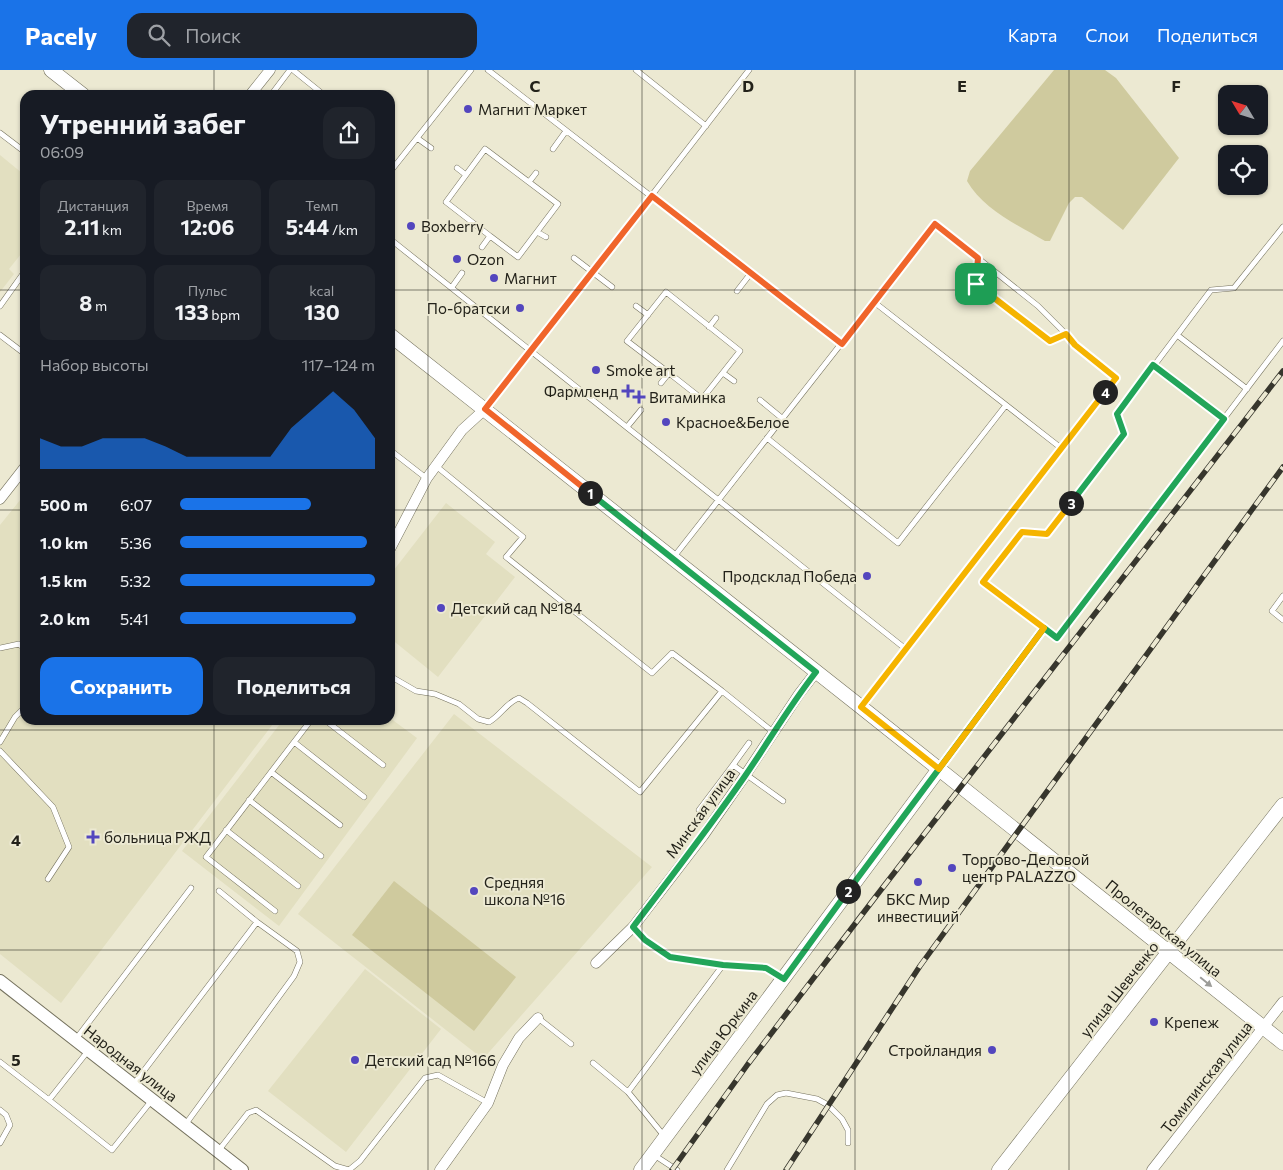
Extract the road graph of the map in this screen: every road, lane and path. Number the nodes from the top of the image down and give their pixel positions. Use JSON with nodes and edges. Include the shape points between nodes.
{"nodes":[{"id":1,"x":52,"y":70,"type":"edge"},
{"id":2,"x":270,"y":70,"type":"edge"},
{"id":3,"x":292,"y":70,"type":"edge"},
{"id":4,"x":471,"y":70,"type":"edge"},
{"id":5,"x":488,"y":70,"type":"edge"},
{"id":6,"x":636,"y":70,"type":"edge"},
{"id":7,"x":749,"y":70,"type":"edge"},
{"id":8,"x":77,"y":90,"type":"edge"},
{"id":9,"x":254,"y":90,"type":"edge"},
{"id":10,"x":275,"y":90,"type":"edge"},
{"id":11,"x":318,"y":90,"type":"edge"},
{"id":12,"x":706,"y":126,"type":"junction"},
{"id":13,"x":566,"y":131,"type":"junction"},
{"id":14,"x":0,"y":133,"type":"edge"},
{"id":15,"x":417,"y":138,"type":"junction"},
{"id":16,"x":20,"y":148,"type":"edge"},
{"id":17,"x":431,"y":148,"type":"dead end"},
{"id":18,"x":553,"y":149,"type":"dead end"},
{"id":19,"x":395,"y":166,"type":"edge"},
{"id":20,"x":457,"y":168,"type":"dead end"},
{"id":21,"x":536,"y":173,"type":"dead end"},
{"id":22,"x":466,"y":175,"type":"junction"},
{"id":23,"x":529,"y":182,"type":"junction"},
{"id":24,"x":652,"y":196,"type":"junction"},
{"id":25,"x":1283,"y":227,"type":"edge"},
{"id":26,"x":537,"y":232,"type":"junction"},
{"id":27,"x":490,"y":236,"type":"junction"},
{"id":28,"x":546,"y":238,"type":"dead end"},
{"id":29,"x":395,"y":243,"type":"edge"},
{"id":30,"x":482,"y":246,"type":"dead end"},
{"id":31,"x":574,"y":258,"type":"dead end"},
{"id":32,"x":978,"y":258,"type":"junction"},
{"id":33,"x":593,"y":272,"type":"junction"},
{"id":34,"x":751,"y":272,"type":"junction"},
{"id":35,"x":462,"y":273,"type":"dead end"},
{"id":36,"x":20,"y":278,"type":"edge"},
{"id":37,"x":452,"y":287,"type":"junction"},
{"id":38,"x":612,"y":288,"type":"dead end"},
{"id":39,"x":736,"y":291,"type":"dead end"},
{"id":40,"x":874,"y":302,"type":"junction"},
{"id":41,"x":0,"y":306,"type":"edge"},
{"id":42,"x":636,"y":306,"type":"dead end"},
{"id":43,"x":648,"y":315,"type":"junction"},
{"id":44,"x":716,"y":318,"type":"dead end"},
{"id":45,"x":709,"y":327,"type":"junction"},
{"id":46,"x":1066,"y":334,"type":"junction"},
{"id":47,"x":1177,"y":334,"type":"junction"},
{"id":48,"x":0,"y":336,"type":"edge"},
{"id":49,"x":395,"y":339,"type":"edge"},
{"id":50,"x":1283,"y":341,"type":"edge"},
{"id":51,"x":842,"y":344,"type":"junction"},
{"id":52,"x":20,"y":350,"type":"edge"},
{"id":53,"x":531,"y":351,"type":"junction"},
{"id":54,"x":1153,"y":365,"type":"junction"},
{"id":55,"x":669,"y":373,"type":"junction"},
{"id":56,"x":723,"y":373,"type":"junction"},
{"id":57,"x":734,"y":381,"type":"dead end"},
{"id":58,"x":662,"y":383,"type":"dead end"},
{"id":59,"x":1247,"y":389,"type":"junction"},
{"id":60,"x":760,"y":400,"type":"dead end"},
{"id":61,"x":1006,"y":405,"type":"junction"},
{"id":62,"x":485,"y":409,"type":"junction"},
{"id":63,"x":641,"y":410,"type":"dead end"},
{"id":64,"x":783,"y":419,"type":"junction"},
{"id":65,"x":1224,"y":419,"type":"junction"},
{"id":66,"x":627,"y":428,"type":"junction"},
{"id":67,"x":768,"y":438,"type":"junction"},
{"id":68,"x":1060,"y":448,"type":"junction"},
{"id":69,"x":395,"y":454,"type":"edge"},
{"id":70,"x":435,"y":466,"type":"junction"},
{"id":71,"x":20,"y":473,"type":"edge"},
{"id":72,"x":427,"y":478,"type":"junction"},
{"id":73,"x":0,"y":499,"type":"edge"},
{"id":74,"x":718,"y":500,"type":"junction"},
{"id":75,"x":395,"y":537,"type":"edge"},
{"id":76,"x":673,"y":558,"type":"junction"},
{"id":77,"x":1283,"y":596,"type":"edge"},
{"id":78,"x":1283,"y":620,"type":"edge"},
{"id":79,"x":1044,"y":628,"type":"junction"},
{"id":80,"x":20,"y":645,"type":"edge"},
{"id":81,"x":0,"y":648,"type":"edge"},
{"id":82,"x":907,"y":650,"type":"junction"},
{"id":83,"x":816,"y":672,"type":"junction"},
{"id":84,"x":395,"y":679,"type":"edge"},
{"id":85,"x":722,"y":691,"type":"junction"},
{"id":86,"x":861,"y":707,"type":"junction"},
{"id":87,"x":20,"y":712,"type":"edge"},
{"id":88,"x":307,"y":725,"type":"edge"},
{"id":89,"x":331,"y":725,"type":"edge"},
{"id":90,"x":774,"y":732,"type":"junction"},
{"id":91,"x":0,"y":742,"type":"edge"},
{"id":92,"x":294,"y":742,"type":"junction"},
{"id":93,"x":748,"y":743,"type":"dead end"},
{"id":94,"x":0,"y":751,"type":"edge"},
{"id":95,"x":383,"y":765,"type":"dead end"},
{"id":96,"x":733,"y":765,"type":"junction"},
{"id":97,"x":939,"y":769,"type":"junction"},
{"id":98,"x":272,"y":772,"type":"junction"},
{"id":99,"x":746,"y":774,"type":"junction"},
{"id":100,"x":364,"y":797,"type":"dead end"},
{"id":101,"x":250,"y":800,"type":"junction"},
{"id":102,"x":783,"y":801,"type":"dead end"},
{"id":103,"x":1283,"y":805,"type":"edge"},
{"id":104,"x":699,"y":810,"type":"dead end"},
{"id":105,"x":340,"y":825,"type":"dead end"},
{"id":106,"x":226,"y":830,"type":"junction"},
{"id":107,"x":321,"y":856,"type":"dead end"},
{"id":108,"x":48,"y":879,"type":"dead end"},
{"id":109,"x":298,"y":886,"type":"dead end"},
{"id":110,"x":191,"y":888,"type":"dead end"},
{"id":111,"x":219,"y":891,"type":"dead end"},
{"id":112,"x":275,"y":911,"type":"dead end"},
{"id":113,"x":257,"y":922,"type":"junction"},
{"id":114,"x":633,"y":927,"type":"junction"},
{"id":115,"x":1169,"y":951,"type":"junction"},
{"id":116,"x":596,"y":963,"type":"dead end"},
{"id":117,"x":723,"y":965,"type":"junction"},
{"id":118,"x":784,"y":979,"type":"junction"},
{"id":119,"x":0,"y":981,"type":"edge"},
{"id":120,"x":1283,"y":1002,"type":"edge"},
{"id":121,"x":538,"y":1018,"type":"joint"},
{"id":122,"x":1262,"y":1028,"type":"junction"},
{"id":123,"x":75,"y":1040,"type":"junction"},
{"id":124,"x":1283,"y":1043,"type":"edge"},
{"id":125,"x":571,"y":1044,"type":"dead end"},
{"id":126,"x":89,"y":1050,"type":"junction"},
{"id":127,"x":0,"y":1062,"type":"edge"},
{"id":128,"x":593,"y":1063,"type":"dead end"},
{"id":129,"x":132,"y":1085,"type":"junction"},
{"id":130,"x":628,"y":1092,"type":"junction"},
{"id":131,"x":49,"y":1100,"type":"junction"},
{"id":132,"x":152,"y":1100,"type":"junction"},
{"id":133,"x":488,"y":1103,"type":"junction"},
{"id":134,"x":0,"y":1110,"type":"edge"},
{"id":135,"x":184,"y":1126,"type":"junction"},
{"id":136,"x":665,"y":1137,"type":"junction"},
{"id":137,"x":0,"y":1143,"type":"edge"},
{"id":138,"x":848,"y":1143,"type":"dead end"},
{"id":139,"x":218,"y":1152,"type":"junction"},
{"id":140,"x":652,"y":1154,"type":"junction"},
{"id":141,"x":240,"y":1169,"type":"edge"},
{"id":142,"x":440,"y":1170,"type":"edge"},
{"id":143,"x":640,"y":1170,"type":"edge"},
{"id":144,"x":677,"y":1170,"type":"edge"},
{"id":145,"x":727,"y":1170,"type":"edge"},
{"id":146,"x":999,"y":1170,"type":"edge"},
{"id":147,"x":1152,"y":1170,"type":"edge"}],
"edges":[{"from":1,"to":8,"type":"main road"},
{"from":2,"to":9,"type":"street"},
{"from":3,"to":10,"type":"lane"},
{"from":3,"to":11,"type":"lane"},
{"from":4,"to":15,"type":"lane"},
{"from":5,"to":13,"type":"lane"},
{"from":6,"to":12,"type":"lane"},
{"from":7,"to":12,"type":"lane"},
{"from":12,"to":24,"type":"lane"},
{"from":13,"to":18,"type":"lane"},
{"from":13,"to":24,"type":"lane"},
{"from":14,"to":16,"type":"lane"},
{"from":15,"to":17,"type":"lane"},
{"from":15,"to":19,"type":"lane"},
{"from":20,"to":22,"type":"lane"},
{"from":21,"to":23,"type":"lane"},
{"from":22,"to":23,"type":"lane","via":[[485,149]]},
{"from":22,"to":27,"type":"lane","via":[[446,202]]},
{"from":23,"to":26,"type":"lane","via":[[558,204]]},
{"from":24,"to":33,"type":"lane"},
{"from":24,"to":34,"type":"lane"},
{"from":25,"to":47,"type":"lane","via":[[1234,288],[1211,290]]},
{"from":26,"to":27,"type":"lane","via":[[518,257]]},
{"from":26,"to":28,"type":"lane"},
{"from":27,"to":30,"type":"lane"},
{"from":29,"to":37,"type":"lane"},
{"from":31,"to":33,"type":"lane"},
{"from":32,"to":40,"type":"lane","via":[[935,224]]},
{"from":32,"to":46,"type":"lane","via":[[1038,306]]},
{"from":32,"to":46,"type":"lane","via":[[976,284],[1050,341]]},
{"from":33,"to":38,"type":"lane"},
{"from":33,"to":53,"type":"lane"},
{"from":34,"to":39,"type":"lane"},
{"from":34,"to":51,"type":"lane"},
{"from":35,"to":37,"type":"lane"},
{"from":36,"to":41,"type":"lane"},
{"from":37,"to":53,"type":"lane"},
{"from":40,"to":51,"type":"lane"},
{"from":40,"to":61,"type":"lane"},
{"from":42,"to":43,"type":"lane"},
{"from":43,"to":45,"type":"lane","via":[[666,292]]},
{"from":43,"to":55,"type":"lane","via":[[627,341]]},
{"from":44,"to":45,"type":"lane"},
{"from":45,"to":56,"type":"lane","via":[[740,351]]},
{"from":46,"to":68,"type":"lane","via":[[1116,378]]},
{"from":47,"to":54,"type":"lane"},
{"from":47,"to":59,"type":"lane"},
{"from":48,"to":52,"type":"lane"},
{"from":49,"to":62,"type":"main road","name":"Пролетарская улица"},
{"from":50,"to":59,"type":"lane"},
{"from":51,"to":64,"type":"lane"},
{"from":53,"to":62,"type":"lane"},
{"from":53,"to":66,"type":"lane"},
{"from":54,"to":65,"type":"lane"},
{"from":54,"to":79,"type":"lane","via":[[1117,414],[1124,434],[1053,527],[1047,534],[1022,532],[983,582]]},
{"from":55,"to":56,"type":"lane","via":[[702,399]]},
{"from":55,"to":58,"type":"lane"},
{"from":56,"to":57,"type":"lane"},
{"from":59,"to":65,"type":"lane"},
{"from":60,"to":64,"type":"lane"},
{"from":61,"to":67,"type":"lane","via":[[898,542]]},
{"from":61,"to":68,"type":"lane"},
{"from":62,"to":70,"type":"street","via":[[462,430]]},
{"from":62,"to":76,"type":"main road","name":"Пролетарская улица"},
{"from":63,"to":66,"type":"lane"},
{"from":64,"to":67,"type":"lane"},
{"from":65,"to":79,"type":"lane","via":[[1057,638]]},
{"from":66,"to":74,"type":"lane"},
{"from":67,"to":74,"type":"lane"},
{"from":68,"to":82,"type":"lane"},
{"from":69,"to":72,"type":"lane"},
{"from":70,"to":72,"type":"street"},
{"from":70,"to":85,"type":"lane","via":[[524,537],[506,558],[652,673],[672,652]]},
{"from":71,"to":73,"type":"street"},
{"from":72,"to":75,"type":"street"},
{"from":74,"to":76,"type":"lane"},
{"from":74,"to":82,"type":"lane"},
{"from":76,"to":83,"type":"main road","name":"Пролетарская улица"},
{"from":77,"to":78,"type":"lane","via":[[1272,611]]},
{"from":79,"to":97,"type":"lane"},
{"from":80,"to":81,"type":"lane"},
{"from":82,"to":86,"type":"lane"},
{"from":83,"to":86,"type":"main road","name":"Пролетарская улица"},
{"from":83,"to":90,"type":"street","name":"Минская улица"},
{"from":84,"to":85,"type":"lane","via":[[416,691],[436,694],[459,704],[478,719],[489,722],[519,698],[640,792]]},
{"from":85,"to":90,"type":"lane"},
{"from":86,"to":97,"type":"main road","name":"Пролетарская улица"},
{"from":87,"to":91,"type":"lane"},
{"from":88,"to":92,"type":"lane"},
{"from":89,"to":95,"type":"lane"},
{"from":90,"to":99,"type":"street","name":"Минская улица"},
{"from":92,"to":98,"type":"lane"},
{"from":92,"to":100,"type":"lane"},
{"from":93,"to":96,"type":"lane"},
{"from":94,"to":108,"type":"lane","via":[[53,807],[69,847]]},
{"from":96,"to":99,"type":"lane"},
{"from":96,"to":104,"type":"lane"},
{"from":97,"to":115,"type":"main road","name":"Пролетарская улица"},
{"from":97,"to":118,"type":"main road","name":"улица Юркина"},
{"from":98,"to":101,"type":"lane"},
{"from":98,"to":105,"type":"lane"},
{"from":99,"to":102,"type":"lane"},
{"from":99,"to":114,"type":"street","name":"Минская улица"},
{"from":101,"to":106,"type":"lane"},
{"from":101,"to":107,"type":"lane"},
{"from":103,"to":115,"type":"main road","name":"улица Шевченко"},
{"from":106,"to":109,"type":"lane"},
{"from":106,"to":112,"type":"lane","via":[[206,858]]},
{"from":110,"to":123,"type":"lane"},
{"from":111,"to":113,"type":"lane"},
{"from":113,"to":129,"type":"lane"},
{"from":113,"to":135,"type":"lane","via":[[297,951],[300,962],[294,976]]},
{"from":114,"to":116,"type":"street","name":"Минская улица"},
{"from":114,"to":117,"type":"lane","via":[[645,940],[670,957]]},
{"from":115,"to":122,"type":"main road","name":"Пролетарская улица","one_way":true},
{"from":115,"to":146,"type":"main road","name":"улица Шевченко"},
{"from":117,"to":118,"type":"lane","via":[[766,968]]},
{"from":117,"to":130,"type":"lane"},
{"from":118,"to":136,"type":"main road","name":"улица Юркина"},
{"from":119,"to":123,"type":"street","name":"Народная улица"},
{"from":120,"to":122,"type":"street","name":"Томилинская улица"},
{"from":121,"to":125,"type":"lane"},
{"from":121,"to":133,"type":"street","via":[[519,1038],[503,1065]]},
{"from":122,"to":124,"type":"main road","name":"Пролетарская улица"},
{"from":122,"to":147,"type":"street","name":"Томилинская улица"},
{"from":123,"to":126,"type":"street","name":"Народная улица"},
{"from":126,"to":129,"type":"street","name":"Народная улица"},
{"from":126,"to":131,"type":"lane"},
{"from":127,"to":131,"type":"lane"},
{"from":128,"to":130,"type":"lane"},
{"from":129,"to":132,"type":"street","name":"Народная улица"},
{"from":130,"to":136,"type":"lane"},
{"from":131,"to":132,"type":"lane","via":[[112,1150]]},
{"from":132,"to":135,"type":"street","name":"Народная улица"},
{"from":133,"to":139,"type":"lane","via":[[438,1075],[425,1078],[360,1161],[348,1170],[335,1166],[256,1110],[248,1113]]},
{"from":133,"to":142,"type":"street"},
{"from":134,"to":137,"type":"lane","via":[[10,1124]]},
{"from":135,"to":139,"type":"street","name":"Народная улица"},
{"from":136,"to":140,"type":"main road","name":"улица Юркина"},
{"from":138,"to":145,"type":"lane","via":[[848,1130],[828,1105],[817,1099],[786,1093],[777,1095],[767,1104]]},
{"from":139,"to":141,"type":"street","name":"Народная улица"},
{"from":140,"to":143,"type":"main road","name":"улица Юркина"},
{"from":140,"to":144,"type":"lane"}]}
